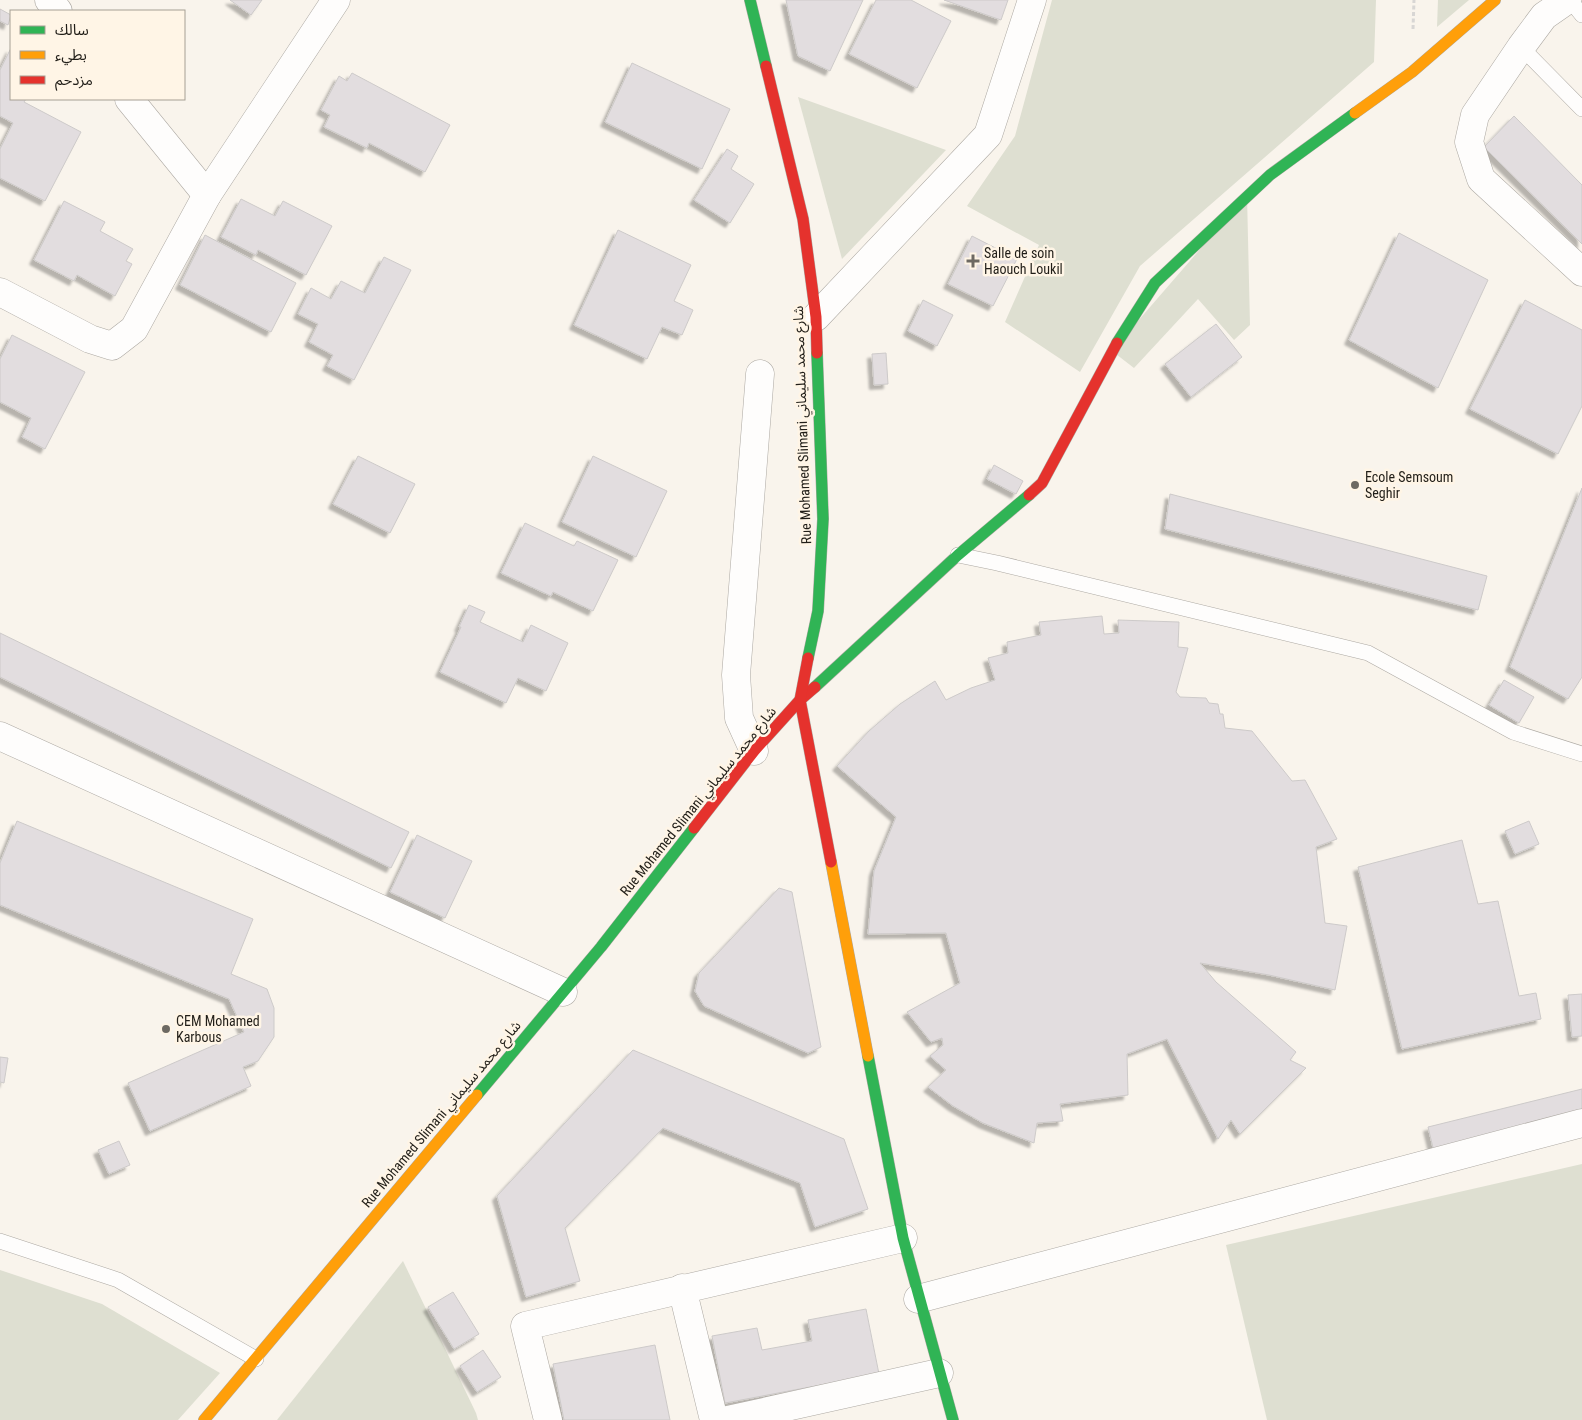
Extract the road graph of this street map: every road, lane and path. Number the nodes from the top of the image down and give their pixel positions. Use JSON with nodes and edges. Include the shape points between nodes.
{"nodes":[{"id":1,"x":49,"y":0,"type":"edge"},
{"id":2,"x":336,"y":0,"type":"edge"},
{"id":3,"x":750,"y":0,"type":"edge"},
{"id":4,"x":1032,"y":0,"type":"edge"},
{"id":5,"x":1495,"y":0,"type":"edge"},
{"id":6,"x":1569,"y":0,"type":"edge"},
{"id":7,"x":57,"y":10,"type":"edge"},
{"id":8,"x":1582,"y":15,"type":"edge"},
{"id":9,"x":1521,"y":47,"type":"junction"},
{"id":10,"x":130,"y":100,"type":"edge"},
{"id":11,"x":1582,"y":109,"type":"edge"},
{"id":12,"x":207,"y":195,"type":"junction"},
{"id":13,"x":1582,"y":272,"type":"edge"},
{"id":14,"x":0,"y":292,"type":"edge"},
{"id":15,"x":816,"y":317,"type":"junction"},
{"id":16,"x":760,"y":374,"type":"dead end"},
{"id":17,"x":958,"y":555,"type":"junction"},
{"id":18,"x":800,"y":700,"type":"junction"},
{"id":19,"x":0,"y":736,"type":"edge"},
{"id":20,"x":754,"y":751,"type":"junction"},
{"id":21,"x":1582,"y":754,"type":"edge"},
{"id":22,"x":563,"y":992,"type":"junction"},
{"id":23,"x":1582,"y":1123,"type":"edge"},
{"id":24,"x":903,"y":1238,"type":"junction"},
{"id":25,"x":0,"y":1241,"type":"edge"},
{"id":26,"x":682,"y":1288,"type":"junction"},
{"id":27,"x":918,"y":1299,"type":"junction"},
{"id":28,"x":256,"y":1358,"type":"junction"},
{"id":29,"x":939,"y":1373,"type":"junction"},
{"id":30,"x":204,"y":1420,"type":"edge"},
{"id":31,"x":548,"y":1420,"type":"edge"},
{"id":32,"x":714,"y":1420,"type":"edge"},
{"id":33,"x":728,"y":1420,"type":"edge"},
{"id":34,"x":953,"y":1420,"type":"edge"}],
"edges":[{"from":1,"to":7,"type":"street"},
{"from":2,"to":12,"type":"street"},
{"from":3,"to":15,"type":"street","name":"Rue Mohamed Slimani شارع محمد سليماني","via":[[803,219]]},
{"from":4,"to":15,"type":"street","via":[[988,136]]},
{"from":5,"to":17,"type":"street","via":[[1412,72],[1270,175],[1155,283],[1112,350],[1042,484]]},
{"from":6,"to":8,"type":"lane"},
{"from":6,"to":9,"type":"street","via":[[1544,16]]},
{"from":9,"to":11,"type":"lane"},
{"from":9,"to":13,"type":"street","via":[[1475,115],[1469,142],[1481,179]]},
{"from":10,"to":12,"type":"street"},
{"from":12,"to":14,"type":"street","via":[[134,329],[112,346],[90,339]]},
{"from":15,"to":18,"type":"street","name":"Rue Mohamed Slimani شارع محمد سليماني","via":[[823,519],[818,611]]},
{"from":16,"to":20,"type":"street","via":[[736,675],[739,718]]},
{"from":17,"to":18,"type":"street"},
{"from":17,"to":21,"type":"lane","via":[[1368,653],[1513,732]]},
{"from":18,"to":20,"type":"street","name":"Rue Mohamed Slimani شارع محمد سليماني"},
{"from":18,"to":24,"type":"street"},
{"from":19,"to":22,"type":"street"},
{"from":20,"to":22,"type":"street","name":"Rue Mohamed Slimani شارع محمد سليماني"},
{"from":22,"to":28,"type":"street","name":"Rue Mohamed Slimani شارع محمد سليماني"},
{"from":23,"to":27,"type":"street"},
{"from":24,"to":26,"type":"street"},
{"from":24,"to":27,"type":"street"},
{"from":25,"to":28,"type":"lane","via":[[118,1280]]},
{"from":26,"to":31,"type":"street","via":[[525,1326]]},
{"from":26,"to":32,"type":"street"},
{"from":27,"to":29,"type":"street"},
{"from":28,"to":30,"type":"street","name":"Rue Mohamed Slimani شارع محمد سليماني"},
{"from":29,"to":33,"type":"street"},
{"from":29,"to":34,"type":"street"}]}
